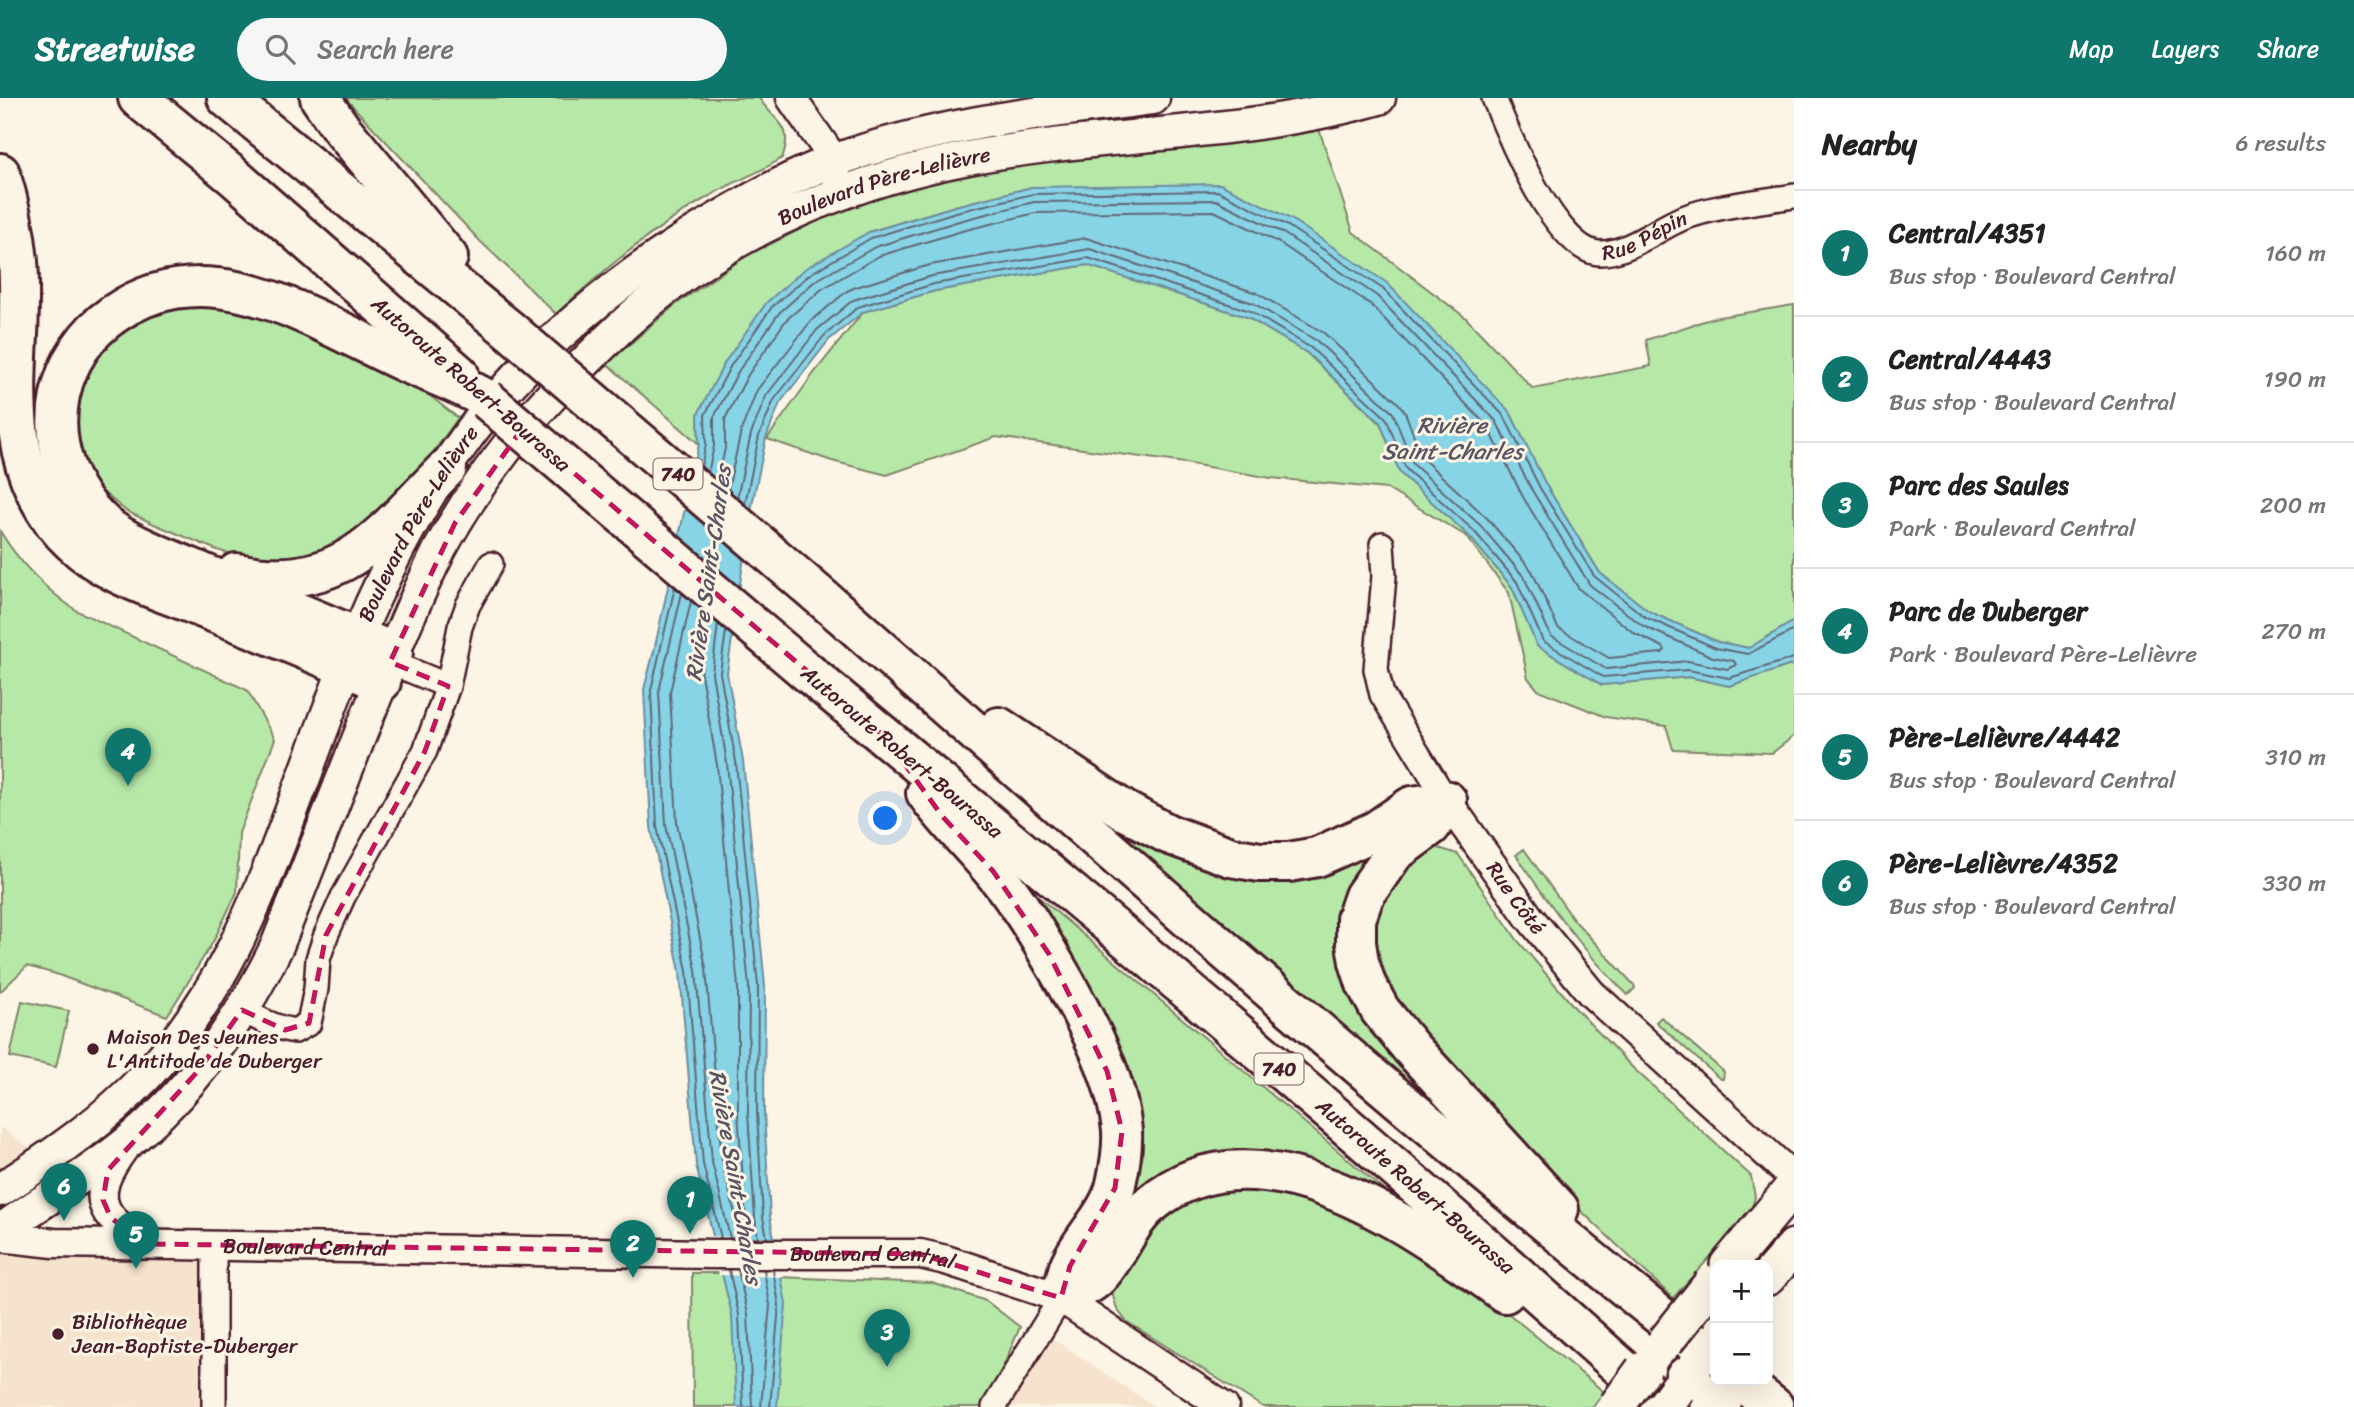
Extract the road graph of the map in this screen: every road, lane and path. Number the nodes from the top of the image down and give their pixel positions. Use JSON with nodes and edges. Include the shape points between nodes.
{"nodes":[{"id":1,"x":138,"y":98,"type":"edge"},
{"id":2,"x":227,"y":98,"type":"edge"},
{"id":3,"x":310,"y":98,"type":"edge"},
{"id":4,"x":791,"y":98,"type":"edge"},
{"id":5,"x":1153,"y":98,"type":"edge"},
{"id":6,"x":1379,"y":98,"type":"edge"},
{"id":7,"x":1494,"y":98,"type":"edge"},
{"id":8,"x":330,"y":112,"type":"edge"},
{"id":9,"x":831,"y":161,"type":"junction"},
{"id":10,"x":0,"y":173,"type":"edge"},
{"id":11,"x":843,"y":193,"type":"junction"},
{"id":12,"x":1794,"y":196,"type":"edge"},
{"id":13,"x":507,"y":328,"type":"junction"},
{"id":14,"x":473,"y":389,"type":"junction"},
{"id":15,"x":447,"y":468,"type":"junction"},
{"id":16,"x":1382,"y":544,"type":"dead end"},
{"id":17,"x":176,"y":561,"type":"junction"},
{"id":18,"x":491,"y":564,"type":"dead end"},
{"id":19,"x":352,"y":652,"type":"junction"},
{"id":20,"x":388,"y":665,"type":"junction"},
{"id":21,"x":448,"y":686,"type":"junction"},
{"id":22,"x":947,"y":707,"type":"junction"},
{"id":23,"x":886,"y":738,"type":"junction"},
{"id":24,"x":1447,"y":801,"type":"junction"},
{"id":25,"x":242,"y":1010,"type":"junction"},
{"id":26,"x":129,"y":1142,"type":"junction"},
{"id":27,"x":1794,"y":1178,"type":"edge"},
{"id":28,"x":1794,"y":1186,"type":"edge"},
{"id":29,"x":0,"y":1189,"type":"edge"},
{"id":30,"x":0,"y":1231,"type":"edge"},
{"id":31,"x":0,"y":1237,"type":"edge"},
{"id":32,"x":147,"y":1244,"type":"junction"},
{"id":33,"x":214,"y":1244,"type":"junction"},
{"id":34,"x":1794,"y":1247,"type":"edge"},
{"id":35,"x":1732,"y":1260,"type":"edge"},
{"id":36,"x":1773,"y":1271,"type":"edge"},
{"id":37,"x":1710,"y":1286,"type":"edge"},
{"id":38,"x":1632,"y":1293,"type":"junction"},
{"id":39,"x":1061,"y":1298,"type":"junction"},
{"id":40,"x":1568,"y":1319,"type":"junction"},
{"id":41,"x":1710,"y":1352,"type":"edge"},
{"id":42,"x":1747,"y":1386,"type":"edge"},
{"id":43,"x":1693,"y":1392,"type":"edge"},
{"id":44,"x":214,"y":1407,"type":"edge"},
{"id":45,"x":994,"y":1407,"type":"edge"},
{"id":46,"x":1224,"y":1407,"type":"edge"},
{"id":47,"x":1616,"y":1407,"type":"edge"},
{"id":48,"x":1774,"y":1407,"type":"edge"}],
"edges":[{"from":1,"to":14,"type":"highway","name":"Autoroute Robert-Bourassa","number":"740"},
{"from":2,"to":13,"type":"highway","number":"740"},
{"from":3,"to":8,"type":"highway"},
{"from":4,"to":9,"type":"street"},
{"from":5,"to":9,"type":"main road","name":"Boulevard Père-Lelièvre","via":[[953,126]]},
{"from":6,"to":11,"type":"main road","name":"Boulevard Père-Lelièvre","via":[[1238,127],[962,160]]},
{"from":7,"to":12,"type":"street","name":"Rue Pépin","via":[[1527,175],[1562,228],[1573,242],[1597,253],[1616,251],[1684,218]]},
{"from":8,"to":13,"type":"highway"},
{"from":9,"to":11,"type":"street"},
{"from":9,"to":15,"type":"main road","name":"Boulevard Père-Lelièvre","via":[[702,228],[612,290],[535,358],[486,412]]},
{"from":10,"to":19,"type":"highway","via":[[12,212],[18,263],[19,437],[29,476],[47,511],[72,543],[111,571]]},
{"from":11,"to":20,"type":"main road","name":"Boulevard Père-Lelièvre","via":[[770,224],[676,282],[560,387],[475,492],[440,549]]},
{"from":13,"to":22,"type":"highway","number":"740","bridge":true},
{"from":14,"to":17,"type":"highway","via":[[404,362],[308,314],[248,293],[207,287],[176,289],[128,304],[105,319],[76,352],[60,395],[58,444],[78,496],[107,527]]},
{"from":14,"to":23,"type":"highway","name":"Autoroute Robert-Bourassa","number":"740","bridge":true},
{"from":15,"to":17,"type":"highway","via":[[371,544],[322,571],[264,579]]},
{"from":15,"to":19,"type":"main road","name":"Boulevard Père-Lelièvre","via":[[402,542]]},
{"from":16,"to":24,"type":"street","name":"Rue Côté","via":[[1377,669],[1382,695]]},
{"from":17,"to":19,"type":"highway"},
{"from":18,"to":21,"type":"street","via":[[460,627]]},
{"from":19,"to":20,"type":"highway"},
{"from":19,"to":29,"type":"main road","name":"Boulevard Père-Lelièvre","via":[[257,900],[217,982],[173,1044],[125,1097],[74,1139]]},
{"from":20,"to":21,"type":"street"},
{"from":20,"to":25,"type":"main road","name":"Boulevard Père-Lelièvre","via":[[277,946]]},
{"from":21,"to":25,"type":"street","via":[[425,751],[326,935],[309,1023],[295,1031],[285,1030]]},
{"from":22,"to":24,"type":"highway","via":[[1004,729],[1105,799],[1168,834],[1231,857],[1289,862],[1317,857],[1377,830],[1412,806]]},
{"from":22,"to":38,"type":"highway","number":"740","via":[[1417,1116]]},
{"from":23,"to":39,"type":"highway","via":[[942,816],[1021,909],[1086,1022],[1107,1070],[1122,1131],[1115,1188],[1070,1266]]},
{"from":23,"to":40,"type":"highway","name":"Autoroute Robert-Bourassa","number":"740","via":[[1162,967]]},
{"from":24,"to":27,"type":"street","name":"Rue Côté","via":[[1536,926],[1591,992]]},
{"from":24,"to":38,"type":"highway","via":[[1432,827],[1394,853],[1364,896],[1356,919],[1356,943],[1366,984],[1380,1010],[1411,1048]]},
{"from":25,"to":26,"type":"main road","name":"Boulevard Père-Lelièvre","via":[[198,1071]]},
{"from":26,"to":30,"type":"main road","name":"Boulevard Père-Lelièvre"},
{"from":26,"to":32,"type":"street","via":[[108,1170],[103,1200],[111,1218]]},
{"from":28,"to":35,"type":"main road"},
{"from":31,"to":32,"type":"street","name":"Boulevard Central"},
{"from":32,"to":33,"type":"street","name":"Boulevard Central"},
{"from":33,"to":39,"type":"street","name":"Boulevard Central","via":[[920,1254]]},
{"from":33,"to":44,"type":"street"},
{"from":34,"to":36,"type":"main road"},
{"from":37,"to":47,"type":"main road","bridge":true},
{"from":38,"to":43,"type":"highway","number":"740"},
{"from":39,"to":40,"type":"highway","via":[[1097,1279],[1130,1228],[1150,1205],[1174,1189],[1215,1174],[1264,1172],[1302,1178],[1345,1194],[1518,1302]]},
{"from":39,"to":45,"type":"street"},
{"from":39,"to":46,"type":"street","name":"Boulevard Central"},
{"from":40,"to":43,"type":"highway","name":"Autoroute Robert-Bourassa","number":"740"},
{"from":41,"to":43,"type":"main road","bridge":true},
{"from":42,"to":48,"type":"highway"}]}
